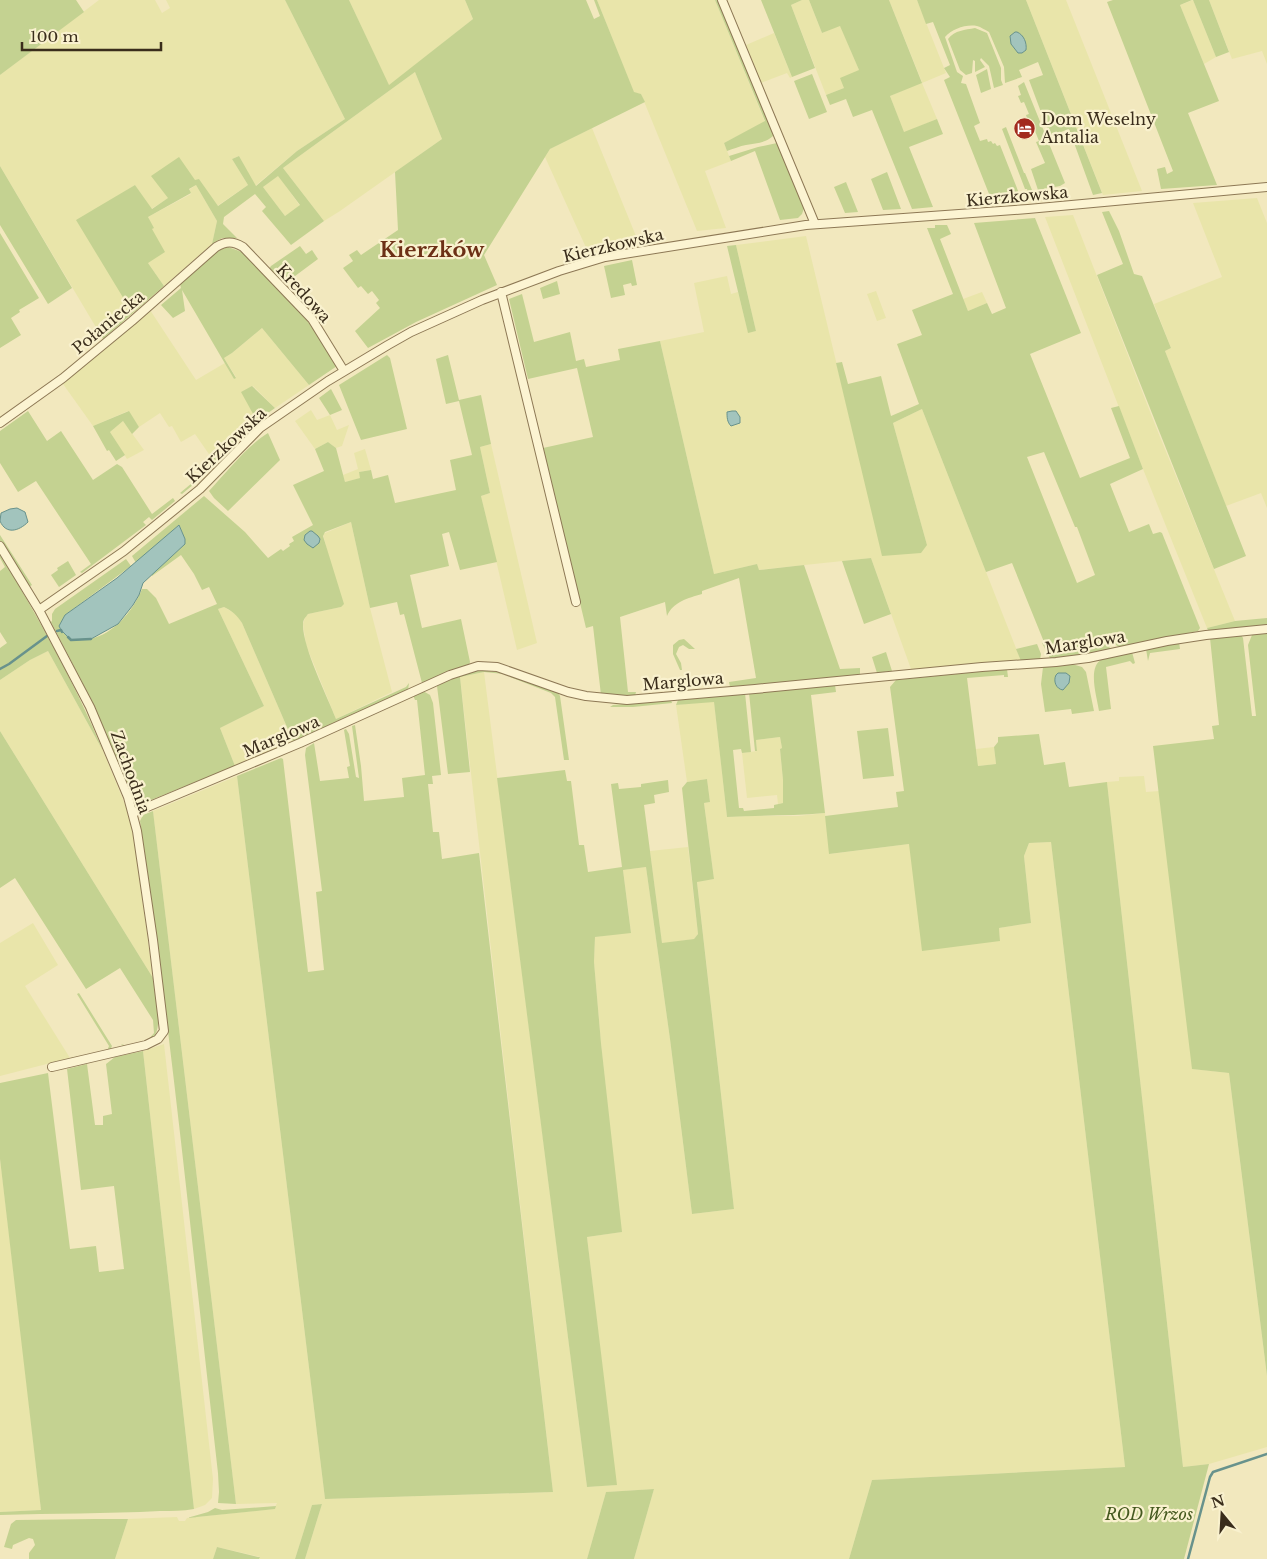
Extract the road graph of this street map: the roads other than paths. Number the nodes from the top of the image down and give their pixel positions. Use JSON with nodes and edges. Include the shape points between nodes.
{"nodes":[{"id":1,"x":722,"y":0,"type":"edge"},
{"id":2,"x":1267,"y":188,"type":"edge"},
{"id":3,"x":815,"y":224,"type":"junction"},
{"id":4,"x":232,"y":242,"type":"joint"},
{"id":5,"x":501,"y":292,"type":"junction"},
{"id":6,"x":344,"y":371,"type":"junction"},
{"id":7,"x":0,"y":423,"type":"edge"},
{"id":8,"x":0,"y":546,"type":"edge"},
{"id":9,"x":576,"y":602,"type":"dead end"},
{"id":10,"x":39,"y":610,"type":"junction"},
{"id":11,"x":1267,"y":628,"type":"edge"},
{"id":12,"x":133,"y":813,"type":"junction"},
{"id":13,"x":52,"y":1067,"type":"dead end"}],
"edges":[{"from":1,"to":3,"type":"street"},
{"from":2,"to":3,"type":"street","name":"Kierzkowska","via":[[1028,210]]},
{"from":3,"to":5,"type":"street","name":"Kierzkowska","via":[[605,257]]},
{"from":4,"to":6,"type":"street","name":"Kredowa","via":[[243,247],[312,319]]},
{"from":4,"to":7,"type":"street","name":"Połaniecka","via":[[216,247],[63,378]]},
{"from":5,"to":6,"type":"street","name":"Kierzkowska","via":[[411,332]]},
{"from":5,"to":9,"type":"street"},
{"from":6,"to":10,"type":"street","name":"Kierzkowska","via":[[260,428],[200,489],[124,551]]},
{"from":8,"to":10,"type":"street","name":"Zachodnia"},
{"from":10,"to":12,"type":"street","name":"Zachodnia","via":[[90,707]]},
{"from":11,"to":12,"type":"street","name":"Marglowa","via":[[1197,636],[1056,662],[982,666],[628,700],[568,692],[497,667],[478,666],[450,675]]},
{"from":12,"to":13,"type":"street","name":"Zachodnia","via":[[164,1032],[146,1045]]}]}
